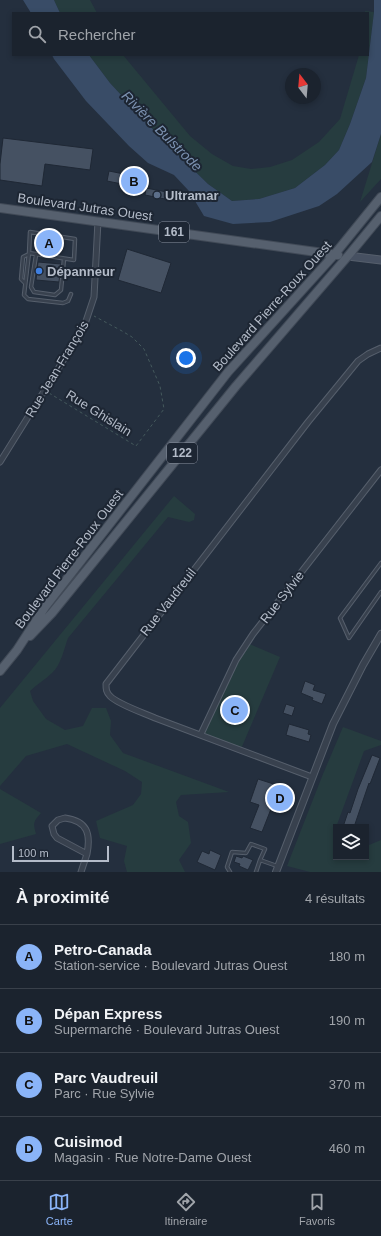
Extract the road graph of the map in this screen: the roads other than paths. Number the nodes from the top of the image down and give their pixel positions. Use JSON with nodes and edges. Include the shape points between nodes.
{"nodes":[{"id":1,"x":381,"y":197,"type":"edge"},
{"id":2,"x":0,"y":208,"type":"edge"},
{"id":3,"x":381,"y":216,"type":"edge"},
{"id":4,"x":98,"y":221,"type":"junction"},
{"id":5,"x":29,"y":253,"type":"junction"},
{"id":6,"x":36,"y":255,"type":"junction"},
{"id":7,"x":334,"y":255,"type":"junction"},
{"id":8,"x":348,"y":256,"type":"junction"},
{"id":9,"x":64,"y":259,"type":"junction"},
{"id":10,"x":381,"y":260,"type":"edge"},
{"id":11,"x":25,"y":283,"type":"junction"},
{"id":12,"x":72,"y":294,"type":"dead end"},
{"id":13,"x":381,"y":348,"type":"edge"},
{"id":14,"x":0,"y":462,"type":"edge"},
{"id":15,"x":381,"y":470,"type":"edge"},
{"id":16,"x":381,"y":563,"type":"edge"},
{"id":17,"x":381,"y":592,"type":"edge"},
{"id":18,"x":381,"y":634,"type":"edge"},
{"id":19,"x":16,"y":650,"type":"junction"},
{"id":20,"x":0,"y":671,"type":"edge"},
{"id":21,"x":202,"y":734,"type":"junction"},
{"id":22,"x":312,"y":777,"type":"junction"},
{"id":23,"x":87,"y":854,"type":"junction"},
{"id":24,"x":260,"y":860,"type":"junction"},
{"id":25,"x":277,"y":869,"type":"edge"},
{"id":26,"x":81,"y":872,"type":"edge"},
{"id":27,"x":230,"y":872,"type":"edge"},
{"id":28,"x":256,"y":872,"type":"edge"}],
"edges":[{"from":1,"to":7,"type":"main road","name":"Boulevard Pierre-Roux Ouest","number":"122"},
{"from":2,"to":4,"type":"main road","name":"Boulevard Jutras Ouest","number":"161"},
{"from":3,"to":8,"type":"main road","name":"Boulevard Pierre-Roux Ouest","number":"122"},
{"from":4,"to":7,"type":"main road","name":"Boulevard Jutras Ouest","number":"161"},
{"from":4,"to":14,"type":"street","name":"Rue Jean-François","via":[[94,297],[84,328]]},
{"from":5,"to":6,"type":"lane"},
{"from":5,"to":9,"type":"lane","via":[[30,232],[75,239],[74,260]]},
{"from":5,"to":11,"type":"lane"},
{"from":5,"to":11,"type":"lane","via":[[23,257],[21,279]]},
{"from":6,"to":9,"type":"lane"},
{"from":6,"to":9,"type":"lane","via":[[31,287],[34,292],[55,294],[61,290]]},
{"from":7,"to":8,"type":"main road","name":"Boulevard Jutras Ouest","number":"161"},
{"from":7,"to":19,"type":"main road","name":"Boulevard Pierre-Roux Ouest","number":"122","via":[[228,372],[44,607]]},
{"from":8,"to":10,"type":"main road","name":"Boulevard Jutras Ouest"},
{"from":8,"to":19,"type":"main road","name":"Boulevard Pierre-Roux Ouest","number":"122","via":[[236,386],[52,613]]},
{"from":11,"to":12,"type":"lane","via":[[24,295],[28,299],[63,304]]},
{"from":13,"to":21,"type":"street","name":"Rue Vaudreuil","via":[[358,361],[308,422],[106,684],[106,690],[112,698],[155,718]]},
{"from":15,"to":21,"type":"street","name":"Rue Sylvie","via":[[250,638],[236,660]]},
{"from":16,"to":17,"type":"lane","via":[[340,618],[349,638]]},
{"from":18,"to":22,"type":"street","via":[[346,696]]},
{"from":19,"to":20,"type":"main road","number":"122"},
{"from":21,"to":22,"type":"street","name":"Rue Vaudreuil"},
{"from":22,"to":25,"type":"street"},
{"from":23,"to":23,"type":"street","via":[[88,832],[80,822],[65,818],[55,822],[52,826],[57,838]]},
{"from":23,"to":26,"type":"street"},
{"from":24,"to":25,"type":"lane"},
{"from":24,"to":27,"type":"lane","via":[[265,849],[251,844],[246,853],[232,852],[227,867]]},
{"from":24,"to":28,"type":"lane"}]}
